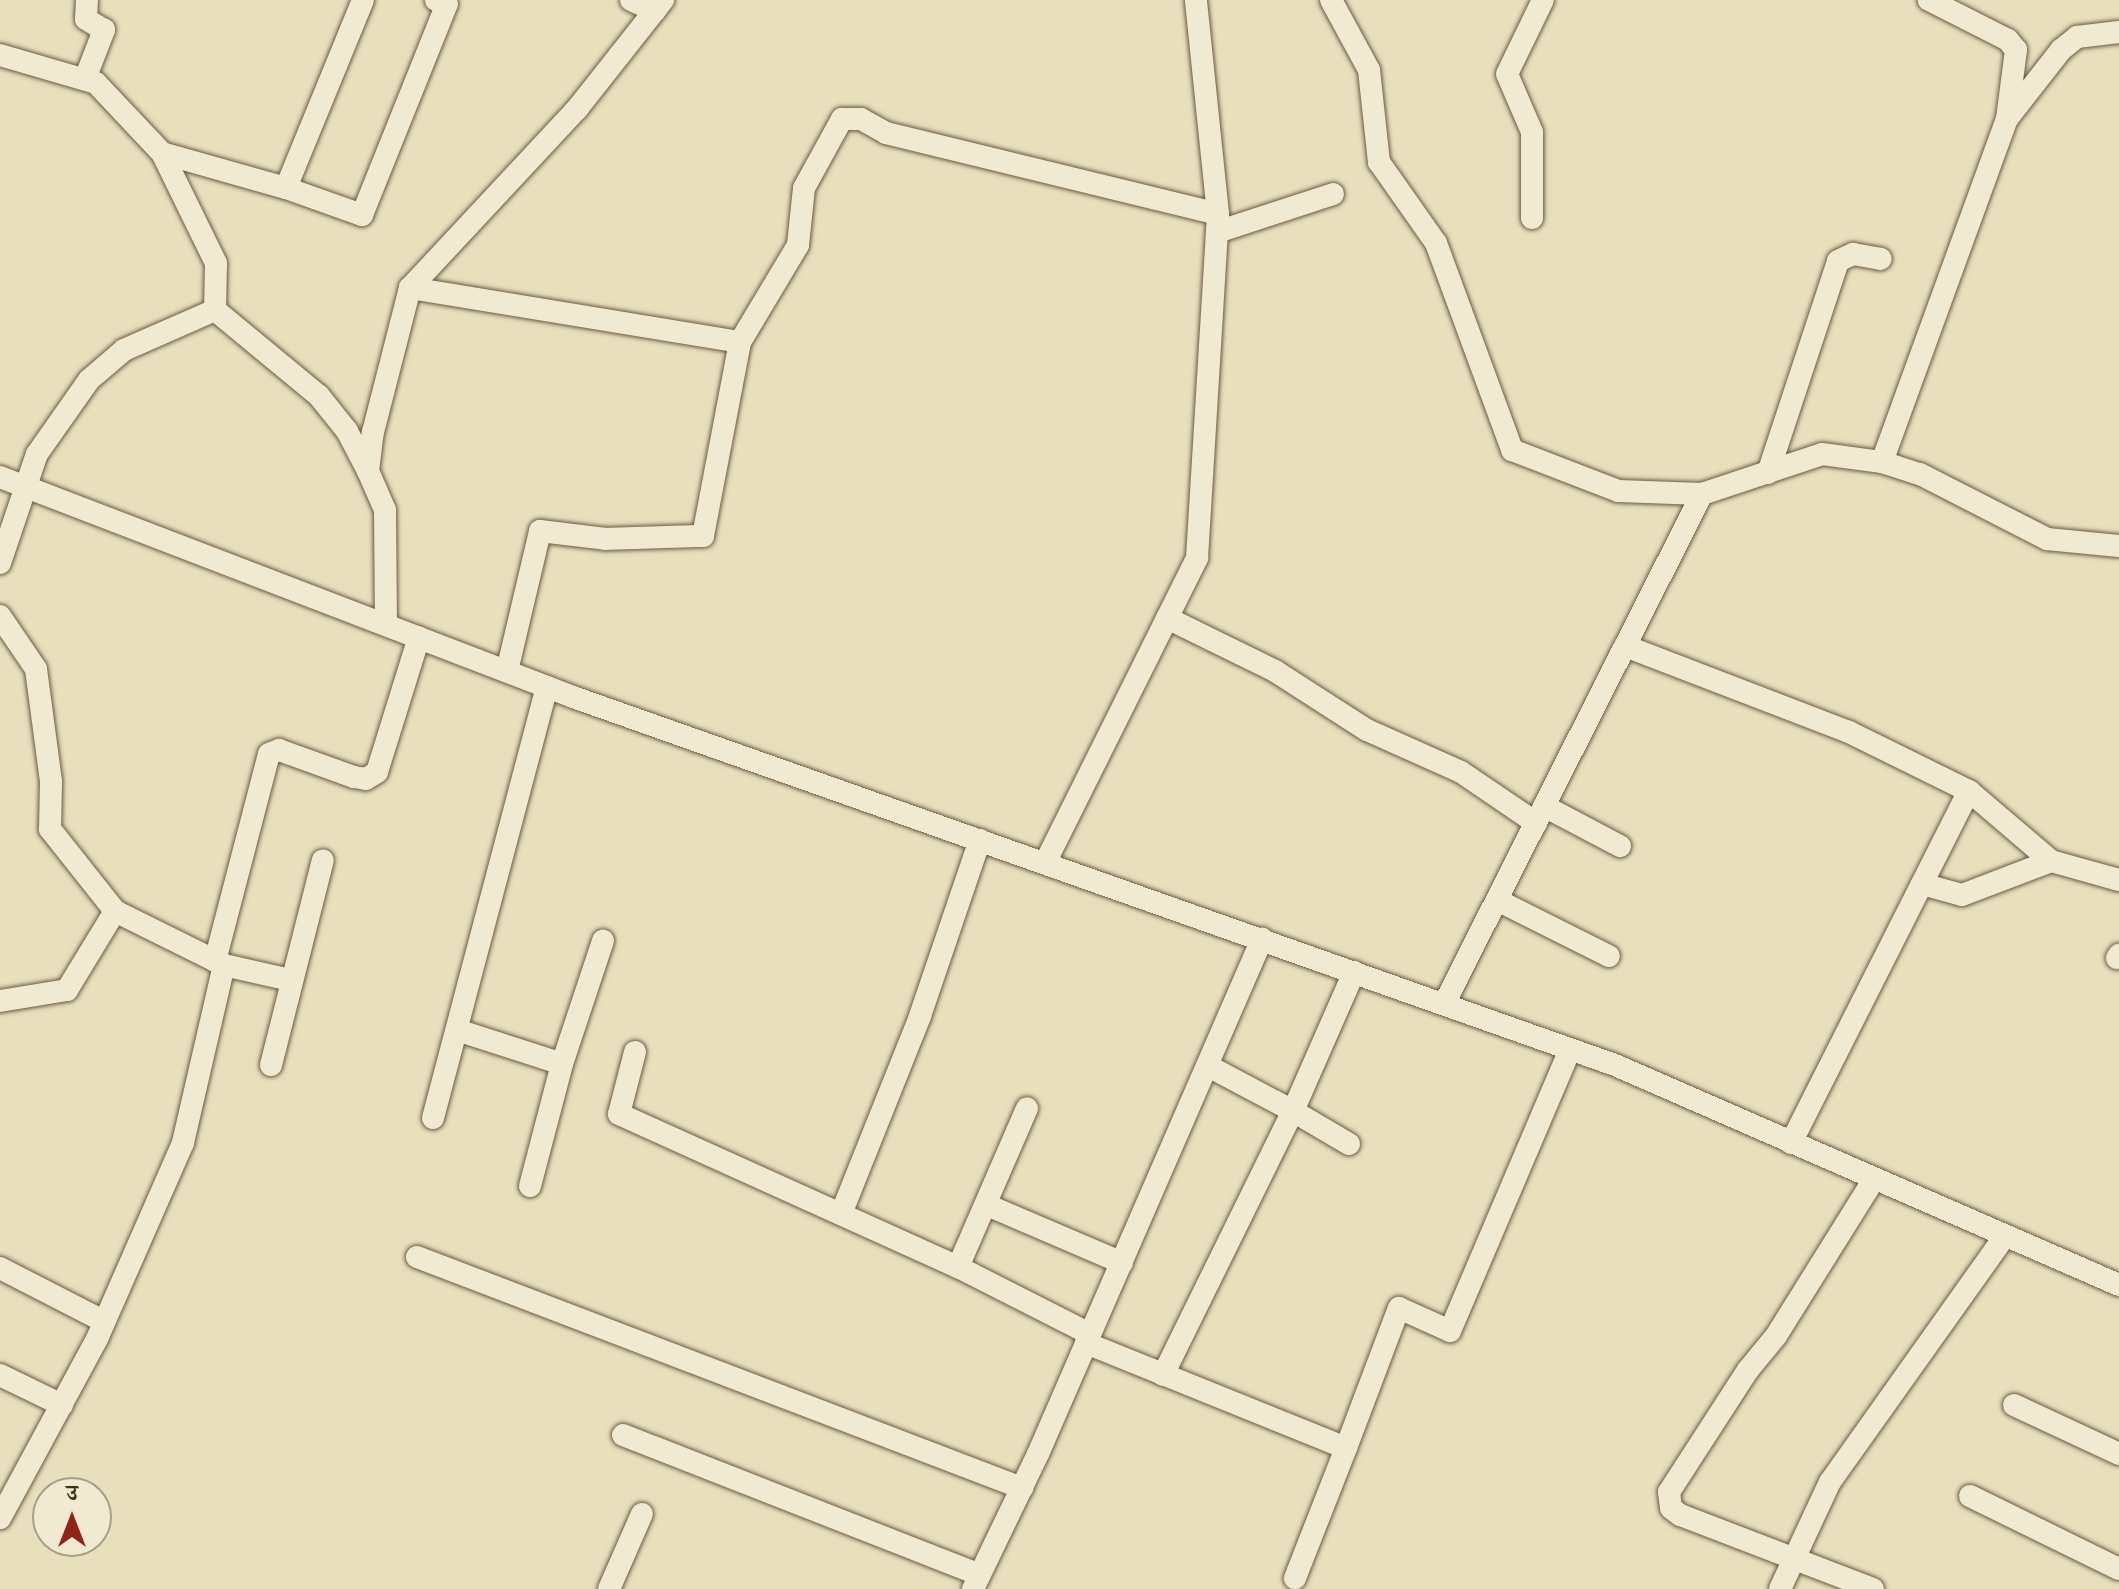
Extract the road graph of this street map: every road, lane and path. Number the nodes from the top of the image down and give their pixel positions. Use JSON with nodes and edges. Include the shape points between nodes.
{"nodes":[{"id":1,"x":87,"y":0,"type":"edge"},
{"id":2,"x":363,"y":0,"type":"edge"},
{"id":3,"x":436,"y":0,"type":"edge"},
{"id":4,"x":631,"y":0,"type":"edge"},
{"id":5,"x":1196,"y":0,"type":"edge"},
{"id":6,"x":1331,"y":0,"type":"edge"},
{"id":7,"x":1543,"y":0,"type":"edge"},
{"id":8,"x":1929,"y":0,"type":"edge"},
{"id":9,"x":659,"y":6,"type":"edge"},
{"id":10,"x":2119,"y":32,"type":"edge"},
{"id":11,"x":0,"y":55,"type":"edge"},
{"id":12,"x":85,"y":79,"type":"junction"},
{"id":13,"x":2007,"y":119,"type":"junction"},
{"id":14,"x":162,"y":153,"type":"junction"},
{"id":15,"x":286,"y":188,"type":"junction"},
{"id":16,"x":1333,"y":194,"type":"dead end"},
{"id":17,"x":1532,"y":218,"type":"dead end"},
{"id":18,"x":1218,"y":223,"type":"junction"},
{"id":19,"x":1881,"y":259,"type":"dead end"},
{"id":20,"x":410,"y":288,"type":"junction"},
{"id":21,"x":215,"y":310,"type":"junction"},
{"id":22,"x":740,"y":342,"type":"junction"},
{"id":23,"x":1882,"y":462,"type":"junction"},
{"id":24,"x":368,"y":471,"type":"junction"},
{"id":25,"x":1768,"y":473,"type":"junction"},
{"id":26,"x":0,"y":477,"type":"edge"},
{"id":27,"x":25,"y":486,"type":"junction"},
{"id":28,"x":1702,"y":494,"type":"junction"},
{"id":29,"x":2119,"y":546,"type":"edge"},
{"id":30,"x":0,"y":563,"type":"edge"},
{"id":31,"x":0,"y":616,"type":"edge"},
{"id":32,"x":1167,"y":618,"type":"junction"},
{"id":33,"x":386,"y":624,"type":"junction"},
{"id":34,"x":419,"y":637,"type":"junction"},
{"id":35,"x":1625,"y":646,"type":"junction"},
{"id":36,"x":507,"y":671,"type":"junction"},
{"id":37,"x":547,"y":687,"type":"junction"},
{"id":38,"x":1969,"y":791,"type":"junction"},
{"id":39,"x":1540,"y":814,"type":"junction"},
{"id":40,"x":980,"y":840,"type":"junction"},
{"id":41,"x":1620,"y":846,"type":"dead end"},
{"id":42,"x":323,"y":860,"type":"dead end"},
{"id":43,"x":2051,"y":861,"type":"junction"},
{"id":44,"x":1045,"y":863,"type":"junction"},
{"id":45,"x":2119,"y":880,"type":"edge"},
{"id":46,"x":1922,"y":884,"type":"junction"},
{"id":47,"x":1497,"y":900,"type":"junction"},
{"id":48,"x":115,"y":911,"type":"junction"},
{"id":49,"x":1262,"y":939,"type":"junction"},
{"id":50,"x":603,"y":941,"type":"dead end"},
{"id":51,"x":1609,"y":956,"type":"dead end"},
{"id":52,"x":220,"y":963,"type":"junction"},
{"id":53,"x":1354,"y":972,"type":"junction"},
{"id":54,"x":290,"y":980,"type":"junction"},
{"id":55,"x":0,"y":1001,"type":"edge"},
{"id":56,"x":1444,"y":1004,"type":"junction"},
{"id":57,"x":457,"y":1030,"type":"junction"},
{"id":58,"x":1570,"y":1049,"type":"junction"},
{"id":59,"x":635,"y":1052,"type":"dead end"},
{"id":60,"x":562,"y":1064,"type":"junction"},
{"id":61,"x":271,"y":1065,"type":"dead end"},
{"id":62,"x":1208,"y":1066,"type":"junction"},
{"id":63,"x":1027,"y":1108,"type":"dead end"},
{"id":64,"x":1293,"y":1111,"type":"junction"},
{"id":65,"x":433,"y":1118,"type":"dead end"},
{"id":66,"x":1791,"y":1143,"type":"junction"},
{"id":67,"x":1349,"y":1144,"type":"dead end"},
{"id":68,"x":1874,"y":1179,"type":"junction"},
{"id":69,"x":530,"y":1186,"type":"dead end"},
{"id":70,"x":987,"y":1205,"type":"junction"},
{"id":71,"x":841,"y":1214,"type":"junction"},
{"id":72,"x":2005,"y":1236,"type":"junction"},
{"id":73,"x":417,"y":1257,"type":"dead end"},
{"id":74,"x":1122,"y":1263,"type":"junction"},
{"id":75,"x":958,"y":1267,"type":"junction"},
{"id":76,"x":0,"y":1268,"type":"edge"},
{"id":77,"x":2119,"y":1285,"type":"edge"},
{"id":78,"x":103,"y":1321,"type":"junction"},
{"id":79,"x":1088,"y":1338,"type":"junction"},
{"id":80,"x":0,"y":1375,"type":"edge"},
{"id":81,"x":1163,"y":1375,"type":"junction"},
{"id":82,"x":62,"y":1405,"type":"junction"},
{"id":83,"x":2014,"y":1405,"type":"dead end"},
{"id":84,"x":623,"y":1435,"type":"dead end"},
{"id":85,"x":1346,"y":1448,"type":"junction"},
{"id":86,"x":2119,"y":1454,"type":"edge"},
{"id":87,"x":9,"y":1482,"type":"edge"},
{"id":88,"x":1022,"y":1488,"type":"junction"},
{"id":89,"x":1970,"y":1496,"type":"dead end"},
{"id":90,"x":642,"y":1514,"type":"dead end"},
{"id":91,"x":0,"y":1518,"type":"edge"},
{"id":92,"x":1794,"y":1555,"type":"junction"},
{"id":93,"x":2119,"y":1569,"type":"edge"},
{"id":94,"x":1295,"y":1578,"type":"dead end"},
{"id":95,"x":977,"y":1582,"type":"edge"},
{"id":96,"x":609,"y":1589,"type":"edge"},
{"id":97,"x":1780,"y":1589,"type":"edge"},
{"id":98,"x":1873,"y":1589,"type":"edge"}],
"edges":[{"from":1,"to":12,"type":"street","via":[[86,19],[104,30]]},
{"from":2,"to":15,"type":"street"},
{"from":3,"to":15,"type":"street","via":[[447,4],[362,215]]},
{"from":4,"to":9,"type":"street"},
{"from":5,"to":18,"type":"street"},
{"from":6,"to":28,"type":"street","via":[[1369,70],[1379,162],[1436,243],[1512,450],[1618,491]]},
{"from":7,"to":17,"type":"street","via":[[1507,74],[1532,132]]},
{"from":8,"to":13,"type":"street","via":[[2008,40],[2016,50]]},
{"from":9,"to":20,"type":"street","via":[[577,109]]},
{"from":10,"to":13,"type":"street","via":[[2077,37]]},
{"from":11,"to":12,"type":"street"},
{"from":12,"to":14,"type":"street","via":[[96,83]]},
{"from":13,"to":23,"type":"street"},
{"from":14,"to":15,"type":"street"},
{"from":14,"to":21,"type":"street","via":[[216,263]]},
{"from":16,"to":18,"type":"street"},
{"from":18,"to":22,"type":"street","via":[[886,133],[861,119],[842,119],[804,188],[798,245]]},
{"from":18,"to":32,"type":"street","via":[[1197,558]]},
{"from":19,"to":25,"type":"street","via":[[1853,254],[1838,261]]},
{"from":20,"to":22,"type":"street"},
{"from":20,"to":24,"type":"street","via":[[376,417]]},
{"from":21,"to":24,"type":"street","via":[[319,396],[347,431]]},
{"from":21,"to":27,"type":"street","via":[[124,350],[89,380],[44,442]]},
{"from":22,"to":36,"type":"street","via":[[703,536],[606,539],[540,531]]},
{"from":23,"to":25,"type":"street","via":[[1822,454]]},
{"from":23,"to":29,"type":"street","via":[[1920,474],[2047,539]]},
{"from":24,"to":33,"type":"street","via":[[385,510]]},
{"from":25,"to":28,"type":"street"},
{"from":26,"to":27,"type":"street"},
{"from":27,"to":30,"type":"street"},
{"from":27,"to":33,"type":"street"},
{"from":28,"to":35,"type":"street"},
{"from":31,"to":48,"type":"street","via":[[36,669],[51,782],[50,829]]},
{"from":32,"to":39,"type":"street","via":[[1275,671],[1367,730]]},
{"from":32,"to":44,"type":"street"},
{"from":33,"to":34,"type":"street"},
{"from":34,"to":36,"type":"street"},
{"from":34,"to":52,"type":"street","via":[[377,772],[366,779],[279,750],[269,754]]},
{"from":35,"to":38,"type":"street","via":[[1849,732]]},
{"from":35,"to":39,"type":"street"},
{"from":36,"to":37,"type":"street"},
{"from":37,"to":40,"type":"street"},
{"from":37,"to":57,"type":"street"},
{"from":38,"to":43,"type":"street"},
{"from":38,"to":46,"type":"street"},
{"from":39,"to":41,"type":"street"},
{"from":39,"to":47,"type":"street"},
{"from":40,"to":44,"type":"street"},
{"from":40,"to":71,"type":"street","via":[[920,1016]]},
{"from":42,"to":54,"type":"street"},
{"from":43,"to":45,"type":"street"},
{"from":43,"to":46,"type":"street","via":[[1962,895]]},
{"from":44,"to":49,"type":"street"},
{"from":46,"to":66,"type":"street"},
{"from":47,"to":51,"type":"street"},
{"from":47,"to":56,"type":"street"},
{"from":48,"to":52,"type":"street"},
{"from":48,"to":55,"type":"street","via":[[67,990]]},
{"from":49,"to":53,"type":"street"},
{"from":49,"to":62,"type":"street"},
{"from":50,"to":60,"type":"street"},
{"from":52,"to":54,"type":"street"},
{"from":52,"to":78,"type":"street","via":[[183,1143]]},
{"from":53,"to":56,"type":"street"},
{"from":53,"to":64,"type":"street"},
{"from":54,"to":61,"type":"street"},
{"from":56,"to":58,"type":"street"},
{"from":57,"to":60,"type":"street"},
{"from":57,"to":65,"type":"street"},
{"from":58,"to":66,"type":"street"},
{"from":58,"to":85,"type":"street","via":[[1450,1331],[1399,1308]]},
{"from":59,"to":71,"type":"street","via":[[619,1114]]},
{"from":60,"to":69,"type":"street"},
{"from":62,"to":64,"type":"street"},
{"from":62,"to":74,"type":"street"},
{"from":63,"to":70,"type":"street"},
{"from":64,"to":67,"type":"street"},
{"from":64,"to":81,"type":"street"},
{"from":66,"to":68,"type":"street"},
{"from":68,"to":72,"type":"street"},
{"from":68,"to":92,"type":"street","via":[[1776,1336],[1669,1492],[1671,1508],[1680,1515]]},
{"from":70,"to":74,"type":"street"},
{"from":70,"to":75,"type":"street"},
{"from":71,"to":75,"type":"street"},
{"from":72,"to":77,"type":"street"},
{"from":72,"to":92,"type":"street","via":[[1830,1482]]},
{"from":73,"to":88,"type":"street"},
{"from":74,"to":79,"type":"street"},
{"from":75,"to":79,"type":"street"},
{"from":76,"to":78,"type":"street"},
{"from":78,"to":82,"type":"street"},
{"from":79,"to":81,"type":"street"},
{"from":79,"to":88,"type":"street"},
{"from":80,"to":82,"type":"street"},
{"from":81,"to":85,"type":"street"},
{"from":82,"to":87,"type":"street"},
{"from":83,"to":86,"type":"street"},
{"from":84,"to":95,"type":"street"},
{"from":85,"to":94,"type":"street"},
{"from":87,"to":91,"type":"street"},
{"from":88,"to":95,"type":"street"},
{"from":89,"to":93,"type":"street"},
{"from":90,"to":96,"type":"street"},
{"from":92,"to":97,"type":"street"},
{"from":92,"to":98,"type":"street"}]}
